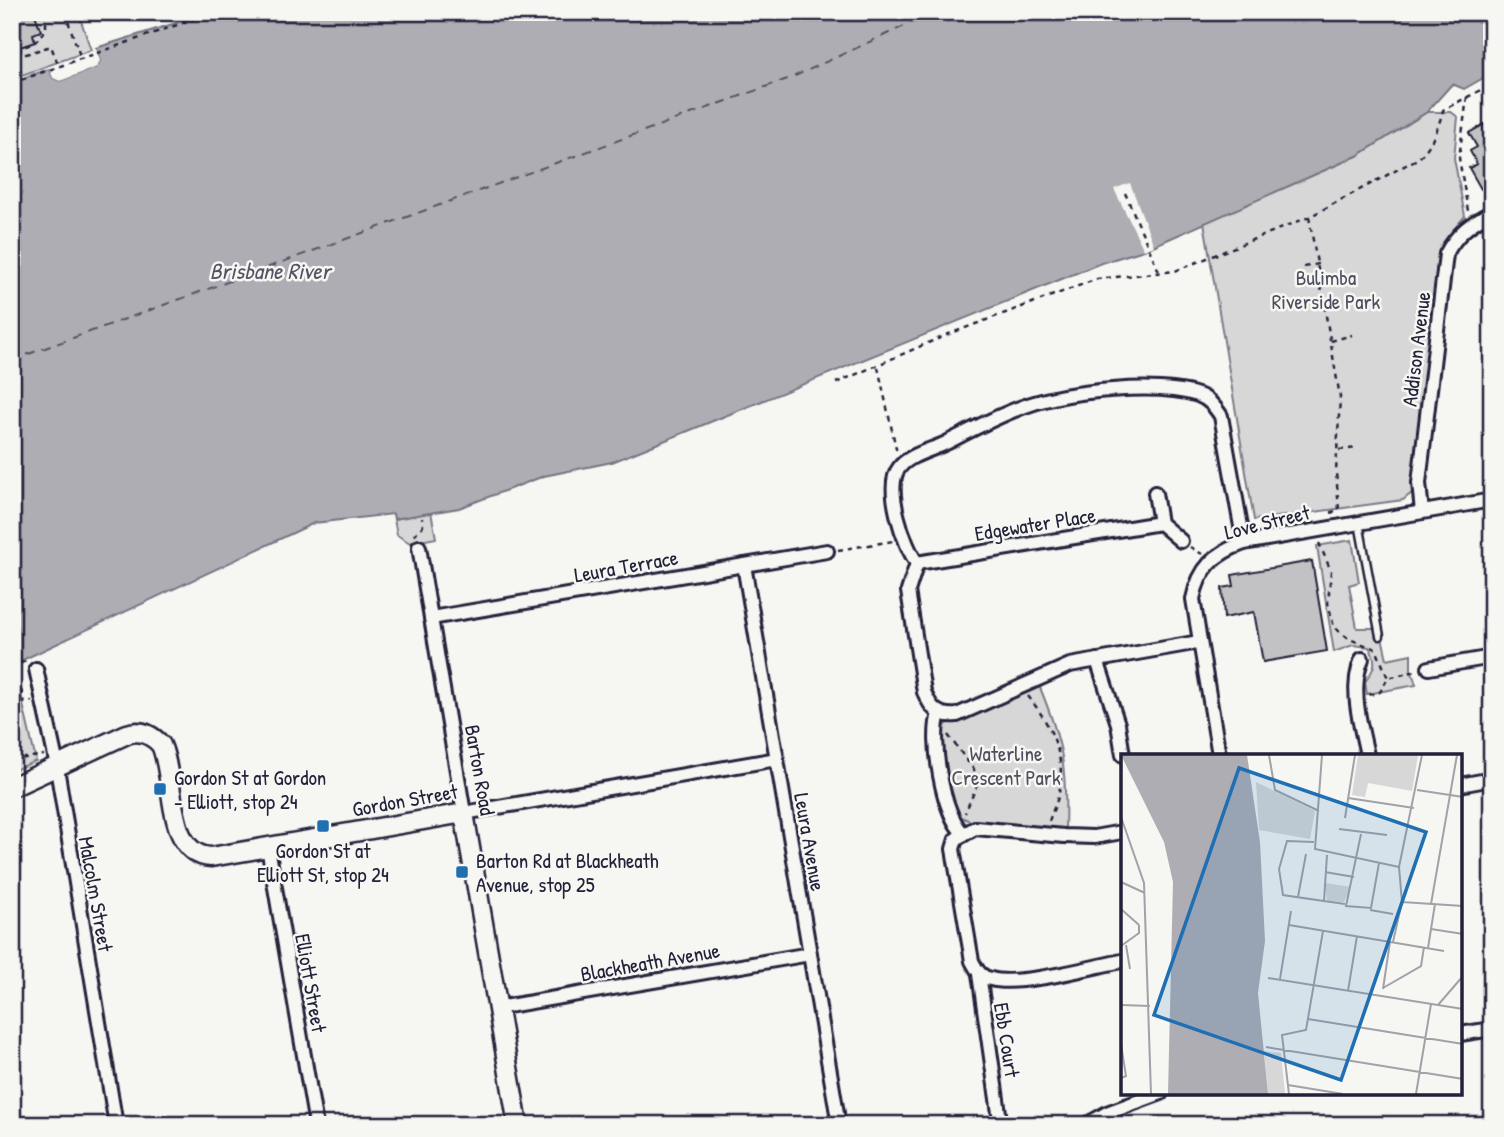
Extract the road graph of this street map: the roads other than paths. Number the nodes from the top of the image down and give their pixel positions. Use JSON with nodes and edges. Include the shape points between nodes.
{"nodes":[{"id":1,"x":1492,"y":212,"type":"edge"},
{"id":2,"x":1155,"y":493,"type":"dead end"},
{"id":3,"x":1492,"y":500,"type":"edge"},
{"id":4,"x":1422,"y":512,"type":"junction"},
{"id":5,"x":1160,"y":523,"type":"junction"},
{"id":6,"x":1359,"y":523,"type":"junction"},
{"id":7,"x":1181,"y":541,"type":"road end"},
{"id":8,"x":417,"y":542,"type":"road end"},
{"id":9,"x":1244,"y":543,"type":"junction"},
{"id":10,"x":827,"y":551,"type":"road end"},
{"id":11,"x":917,"y":563,"type":"junction"},
{"id":12,"x":744,"y":565,"type":"junction"},
{"id":13,"x":431,"y":618,"type":"junction"},
{"id":14,"x":1380,"y":636,"type":"dead end"},
{"id":15,"x":1199,"y":642,"type":"junction"},
{"id":16,"x":1492,"y":656,"type":"edge"},
{"id":17,"x":1362,"y":659,"type":"road end"},
{"id":18,"x":1097,"y":660,"type":"junction"},
{"id":19,"x":1429,"y":668,"type":"road end"},
{"id":20,"x":36,"y":669,"type":"dead end"},
{"id":21,"x":939,"y":714,"type":"junction"},
{"id":22,"x":1123,"y":754,"type":"edge"},
{"id":23,"x":1219,"y":754,"type":"edge"},
{"id":24,"x":1367,"y":754,"type":"edge"},
{"id":25,"x":776,"y":759,"type":"junction"},
{"id":26,"x":50,"y":761,"type":"junction"},
{"id":27,"x":1492,"y":779,"type":"edge"},
{"id":28,"x":1462,"y":785,"type":"edge"},
{"id":29,"x":12,"y":787,"type":"edge"},
{"id":30,"x":464,"y":813,"type":"junction"},
{"id":31,"x":961,"y":831,"type":"junction"},
{"id":32,"x":1121,"y":832,"type":"edge"},
{"id":33,"x":268,"y":847,"type":"junction"},
{"id":34,"x":810,"y":954,"type":"junction"},
{"id":35,"x":1121,"y":961,"type":"edge"},
{"id":36,"x":979,"y":974,"type":"junction"},
{"id":37,"x":497,"y":1008,"type":"junction"},
{"id":38,"x":1492,"y":1029,"type":"edge"},
{"id":39,"x":1462,"y":1034,"type":"edge"},
{"id":40,"x":1155,"y":1095,"type":"edge"},
{"id":41,"x":999,"y":1113,"type":"dead end"},
{"id":42,"x":116,"y":1125,"type":"edge"},
{"id":43,"x":316,"y":1125,"type":"edge"},
{"id":44,"x":518,"y":1125,"type":"edge"},
{"id":45,"x":839,"y":1125,"type":"edge"},
{"id":46,"x":1086,"y":1125,"type":"edge"}],
"edges":[{"from":1,"to":4,"type":"street","name":"Addison Avenue","via":[[1454,238],[1446,254],[1419,483]]},
{"from":2,"to":5,"type":"street"},
{"from":3,"to":4,"type":"street","name":"Love Street"},
{"from":4,"to":6,"type":"street","name":"Love Street"},
{"from":5,"to":7,"type":"street"},
{"from":5,"to":11,"type":"street","name":"Edgewater Place"},
{"from":6,"to":9,"type":"street","name":"Love Street"},
{"from":6,"to":14,"type":"lane"},
{"from":8,"to":13,"type":"street","name":"Barton Road"},
{"from":9,"to":11,"type":"street","via":[[1221,416],[1212,403],[1198,395],[1125,390],[1031,404],[900,466],[894,493],[903,540]]},
{"from":9,"to":15,"type":"street","name":"Love Street","via":[[1212,559],[1196,582],[1193,599]]},
{"from":10,"to":12,"type":"street","name":"Leura Terrace"},
{"from":11,"to":21,"type":"street","via":[[908,591],[924,692]]},
{"from":12,"to":13,"type":"street","name":"Leura Terrace"},
{"from":12,"to":25,"type":"street","name":"Leura Avenue"},
{"from":13,"to":30,"type":"street","name":"Barton Road"},
{"from":15,"to":18,"type":"street"},
{"from":15,"to":23,"type":"street","name":"Love Street"},
{"from":16,"to":19,"type":"street"},
{"from":17,"to":24,"type":"street","via":[[1357,698]]},
{"from":18,"to":21,"type":"street","via":[[1052,671],[957,715]]},
{"from":18,"to":22,"type":"street"},
{"from":20,"to":26,"type":"street","name":"Malcolm Street"},
{"from":21,"to":31,"type":"street","via":[[935,730],[949,814]]},
{"from":25,"to":30,"type":"street","name":"Gordon Street"},
{"from":25,"to":34,"type":"street","name":"Leura Avenue"},
{"from":26,"to":29,"type":"street","name":"Gordon Street"},
{"from":26,"to":33,"type":"street","name":"Gordon Street","via":[[132,732],[149,735],[164,750],[182,841],[190,850],[211,857]]},
{"from":26,"to":42,"type":"street","name":"Malcolm Street"},
{"from":27,"to":28,"type":"street"},
{"from":30,"to":33,"type":"street","name":"Gordon Street"},
{"from":30,"to":37,"type":"street","name":"Barton Road"},
{"from":31,"to":32,"type":"street","via":[[975,828],[1094,837]]},
{"from":31,"to":36,"type":"street","name":"Ebb Court","via":[[953,849],[972,961]]},
{"from":33,"to":43,"type":"street","name":"Elliott Street"},
{"from":34,"to":37,"type":"street","name":"Blackheath Avenue"},
{"from":34,"to":45,"type":"street","name":"Leura Avenue"},
{"from":35,"to":36,"type":"street","via":[[1010,981]]},
{"from":36,"to":41,"type":"street","name":"Ebb Court"},
{"from":37,"to":44,"type":"street","name":"Barton Road"},
{"from":38,"to":39,"type":"street"},
{"from":40,"to":46,"type":"street","via":[[1107,1112]]}]}
